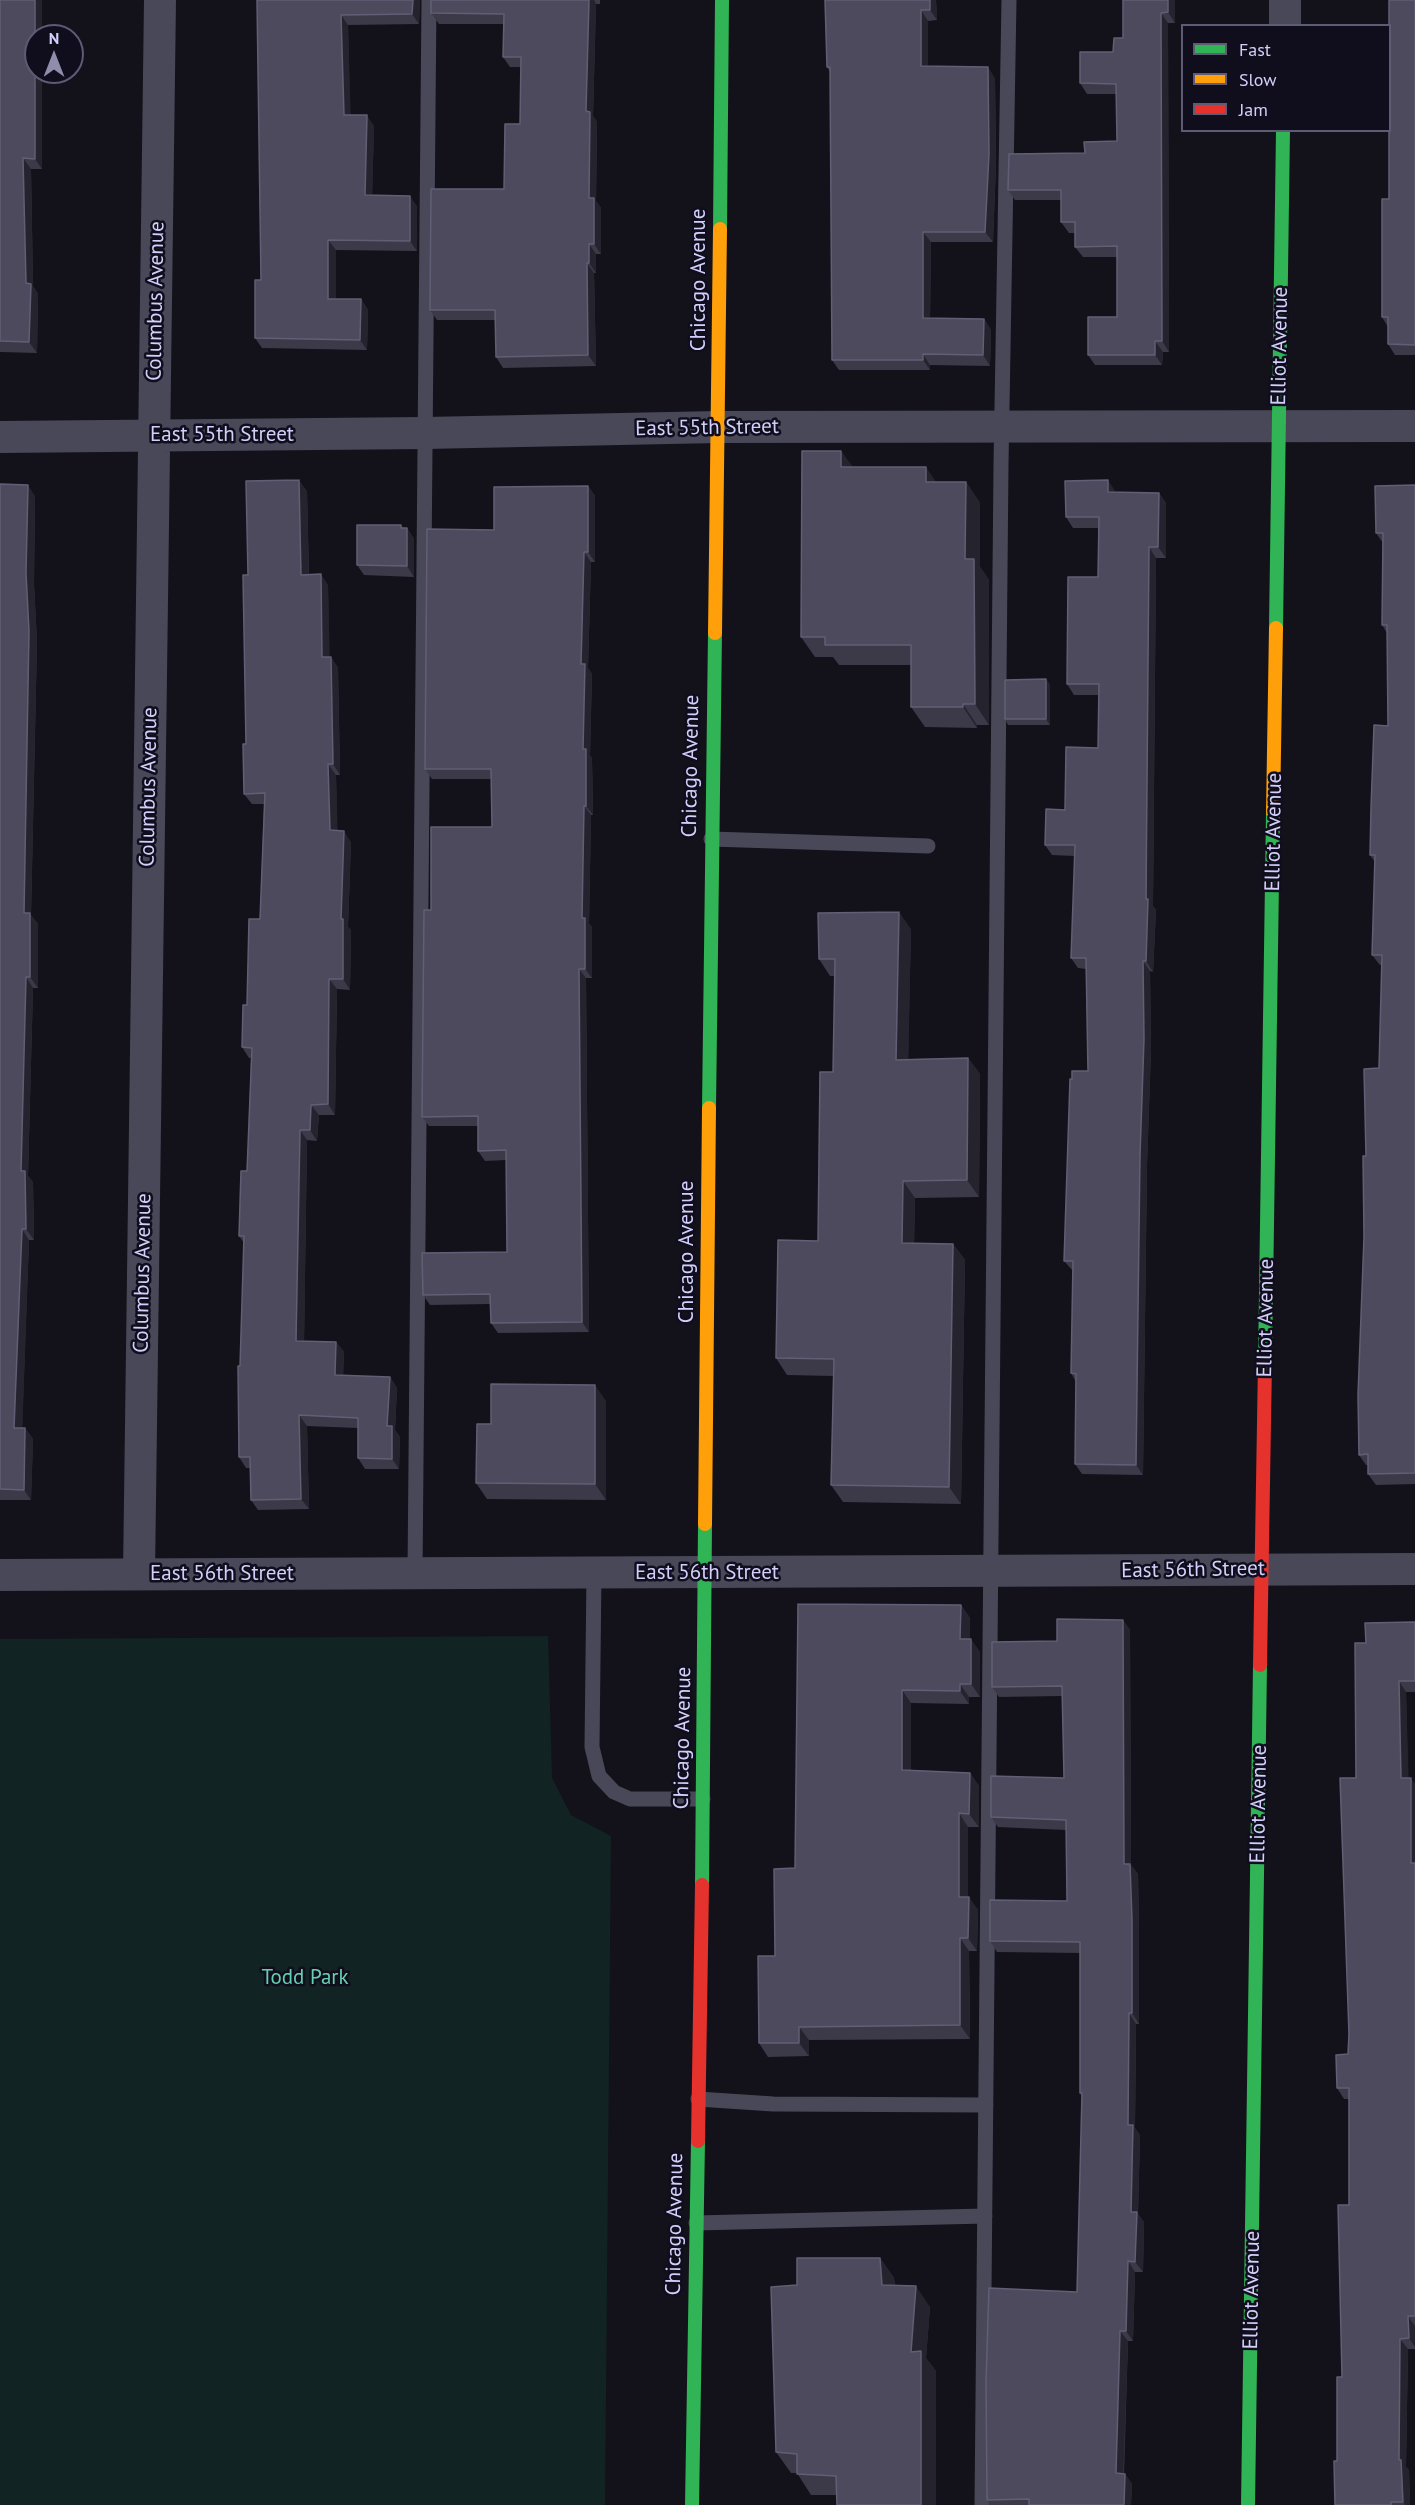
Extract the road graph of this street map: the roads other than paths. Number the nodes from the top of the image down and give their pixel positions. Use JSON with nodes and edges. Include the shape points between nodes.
{"nodes":[{"id":1,"x":160,"y":0,"type":"edge"},
{"id":2,"x":429,"y":0,"type":"edge"},
{"id":3,"x":722,"y":0,"type":"edge"},
{"id":4,"x":1009,"y":0,"type":"edge"},
{"id":5,"x":1285,"y":0,"type":"edge"},
{"id":6,"x":1285,"y":24,"type":"edge"},
{"id":7,"x":1283,"y":132,"type":"edge"},
{"id":8,"x":1002,"y":426,"type":"junction"},
{"id":9,"x":1415,"y":426,"type":"edge"},
{"id":10,"x":718,"y":427,"type":"junction"},
{"id":11,"x":1279,"y":428,"type":"junction"},
{"id":12,"x":425,"y":434,"type":"junction"},
{"id":13,"x":154,"y":435,"type":"junction"},
{"id":14,"x":0,"y":437,"type":"edge"},
{"id":15,"x":711,"y":839,"type":"junction"},
{"id":16,"x":928,"y":846,"type":"dead end"},
{"id":17,"x":1263,"y":1569,"type":"junction"},
{"id":18,"x":1415,"y":1569,"type":"edge"},
{"id":19,"x":992,"y":1572,"type":"junction"},
{"id":20,"x":415,"y":1573,"type":"junction"},
{"id":21,"x":594,"y":1573,"type":"junction"},
{"id":22,"x":706,"y":1573,"type":"junction"},
{"id":23,"x":139,"y":1574,"type":"junction"},
{"id":24,"x":0,"y":1575,"type":"edge"},
{"id":25,"x":704,"y":1799,"type":"junction"},
{"id":26,"x":698,"y":2099,"type":"junction"},
{"id":27,"x":986,"y":2105,"type":"junction"},
{"id":28,"x":985,"y":2216,"type":"junction"},
{"id":29,"x":696,"y":2223,"type":"junction"},
{"id":30,"x":692,"y":2505,"type":"edge"},
{"id":31,"x":982,"y":2505,"type":"edge"},
{"id":32,"x":1248,"y":2505,"type":"edge"}],
"edges":[{"from":1,"to":13,"type":"street","name":"Columbus Avenue"},
{"from":2,"to":12,"type":"lane"},
{"from":3,"to":10,"type":"street","name":"Chicago Avenue"},
{"from":4,"to":8,"type":"lane"},
{"from":5,"to":6,"type":"street"},
{"from":7,"to":11,"type":"street","name":"Elliot Avenue"},
{"from":8,"to":10,"type":"street","name":"East 55th Street"},
{"from":8,"to":11,"type":"street","name":"East 55th Street"},
{"from":8,"to":19,"type":"lane"},
{"from":9,"to":11,"type":"street","name":"East 55th Street"},
{"from":10,"to":12,"type":"street","name":"East 55th Street"},
{"from":10,"to":15,"type":"street","name":"Chicago Avenue"},
{"from":11,"to":17,"type":"street","name":"Elliot Avenue"},
{"from":12,"to":13,"type":"street","name":"East 55th Street"},
{"from":12,"to":20,"type":"lane"},
{"from":13,"to":14,"type":"street","name":"East 55th Street"},
{"from":13,"to":23,"type":"street","name":"Columbus Avenue"},
{"from":15,"to":16,"type":"lane"},
{"from":15,"to":22,"type":"street","name":"Chicago Avenue"},
{"from":17,"to":18,"type":"street","name":"East 56th Street"},
{"from":17,"to":19,"type":"street","name":"East 56th Street"},
{"from":17,"to":32,"type":"street","name":"Elliot Avenue"},
{"from":19,"to":22,"type":"street","name":"East 56th Street"},
{"from":19,"to":27,"type":"lane"},
{"from":20,"to":21,"type":"street","name":"East 56th Street"},
{"from":20,"to":23,"type":"street","name":"East 56th Street"},
{"from":21,"to":22,"type":"street","name":"East 56th Street"},
{"from":21,"to":25,"type":"lane","via":[[592,1747],[599,1776],[614,1792],[630,1799]]},
{"from":22,"to":25,"type":"street","name":"Chicago Avenue"},
{"from":23,"to":24,"type":"street","name":"East 56th Street"},
{"from":25,"to":26,"type":"street","name":"Chicago Avenue"},
{"from":26,"to":27,"type":"lane","via":[[773,2104]]},
{"from":26,"to":29,"type":"street","name":"Chicago Avenue"},
{"from":27,"to":28,"type":"lane"},
{"from":28,"to":29,"type":"lane"},
{"from":28,"to":31,"type":"lane"},
{"from":29,"to":30,"type":"street","name":"Chicago Avenue"}]}
